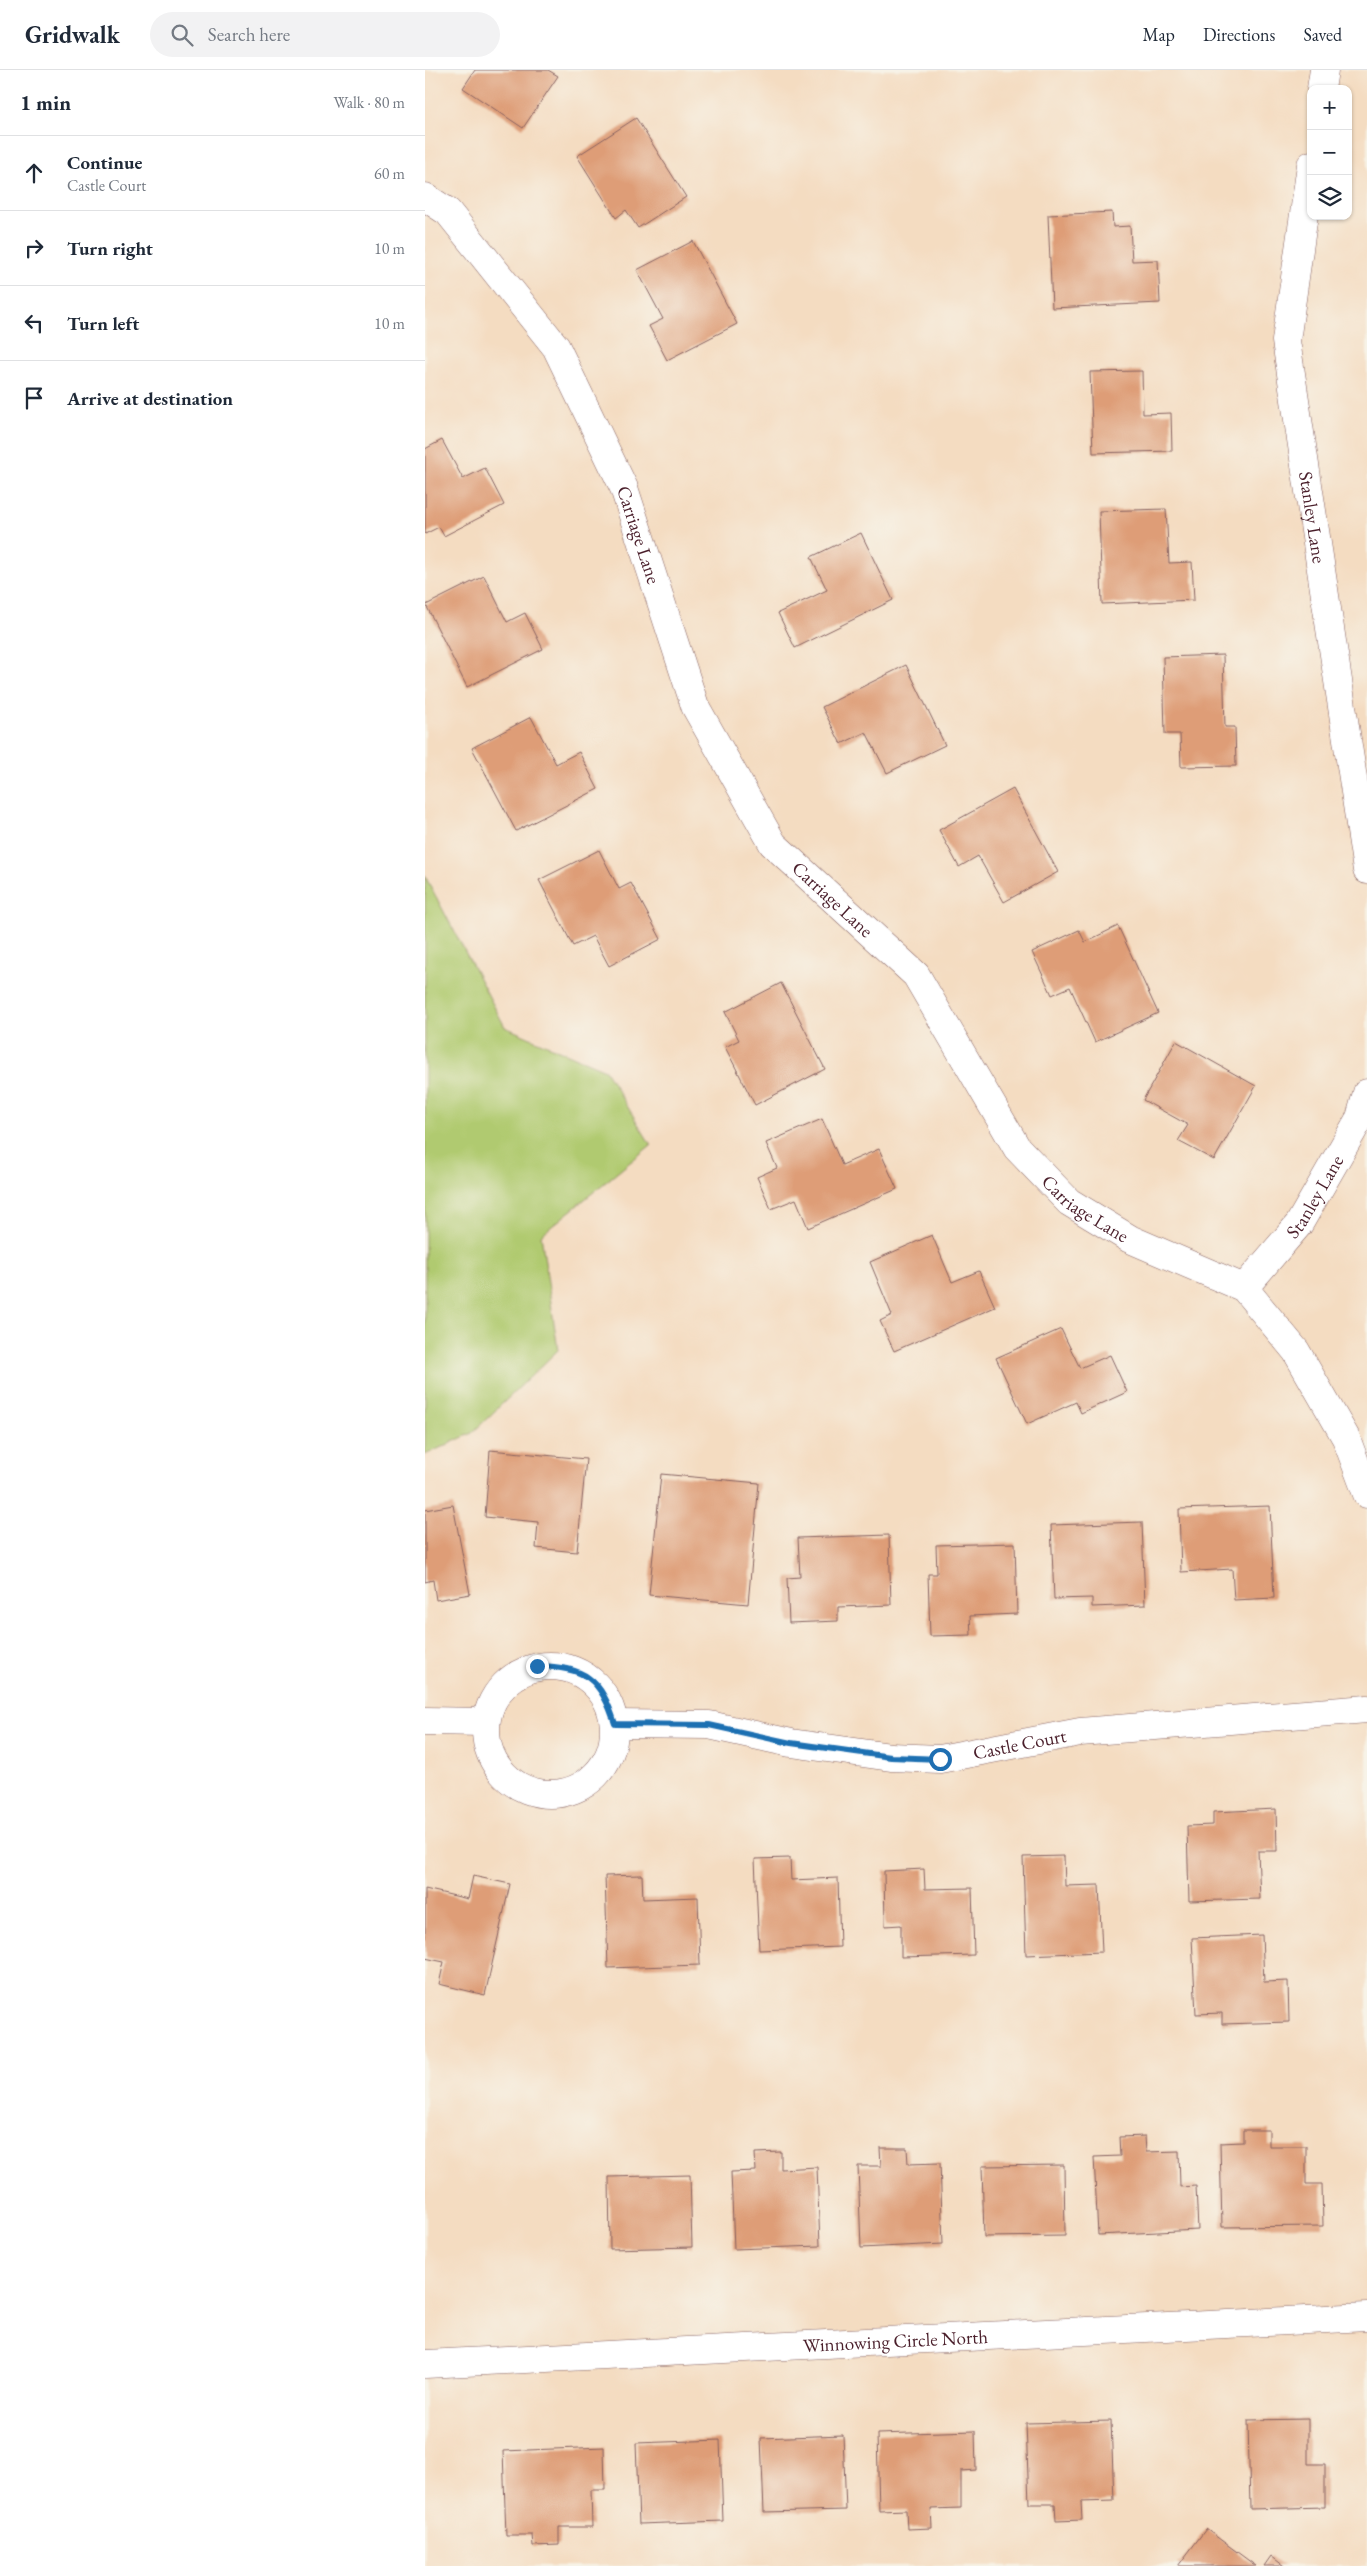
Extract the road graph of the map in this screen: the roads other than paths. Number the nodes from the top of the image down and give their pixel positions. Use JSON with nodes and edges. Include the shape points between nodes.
{"nodes":[{"id":1,"x":1324,"y":70,"type":"edge"},
{"id":2,"x":1322,"y":85,"type":"edge"},
{"id":3,"x":1310,"y":175,"type":"edge"},
{"id":4,"x":425,"y":197,"type":"edge"},
{"id":5,"x":1367,"y":870,"type":"edge"},
{"id":6,"x":1367,"y":1093,"type":"edge"},
{"id":7,"x":1244,"y":1288,"type":"junction"},
{"id":8,"x":1367,"y":1494,"type":"edge"},
{"id":9,"x":1367,"y":1709,"type":"edge"},
{"id":10,"x":425,"y":1721,"type":"edge"},
{"id":11,"x":485,"y":1722,"type":"junction"},
{"id":12,"x":615,"y":1724,"type":"junction"},
{"id":13,"x":1367,"y":2317,"type":"edge"},
{"id":14,"x":425,"y":2364,"type":"edge"}],
"edges":[{"from":1,"to":2,"type":"street"},
{"from":3,"to":5,"type":"street","name":"Stanley Lane","via":[[1286,341]]},
{"from":4,"to":7,"type":"street","name":"Carriage Lane","via":[[448,212],[556,347],[624,488],[695,706],[773,844],[916,975],[1017,1148],[1069,1202],[1130,1239]]},
{"from":6,"to":7,"type":"street","name":"Stanley Lane","via":[[1360,1118],[1299,1224]]},
{"from":7,"to":8,"type":"street","name":"Carriage Lane","via":[[1296,1351],[1346,1438]]},
{"from":9,"to":12,"type":"street","name":"Castle Court","via":[[1080,1732],[940,1759],[891,1757],[800,1744],[709,1725]]},
{"from":10,"to":11,"type":"street"},
{"from":11,"to":12,"type":"street","via":[[493,1696],[512,1676],[537,1666],[564,1666],[589,1678],[607,1698]]},
{"from":11,"to":12,"type":"street","via":[[487,1748],[501,1772],[522,1788],[549,1795],[575,1790],[598,1774],[612,1751]]},
{"from":13,"to":14,"type":"street","name":"Winnowing Circle North"}]}
